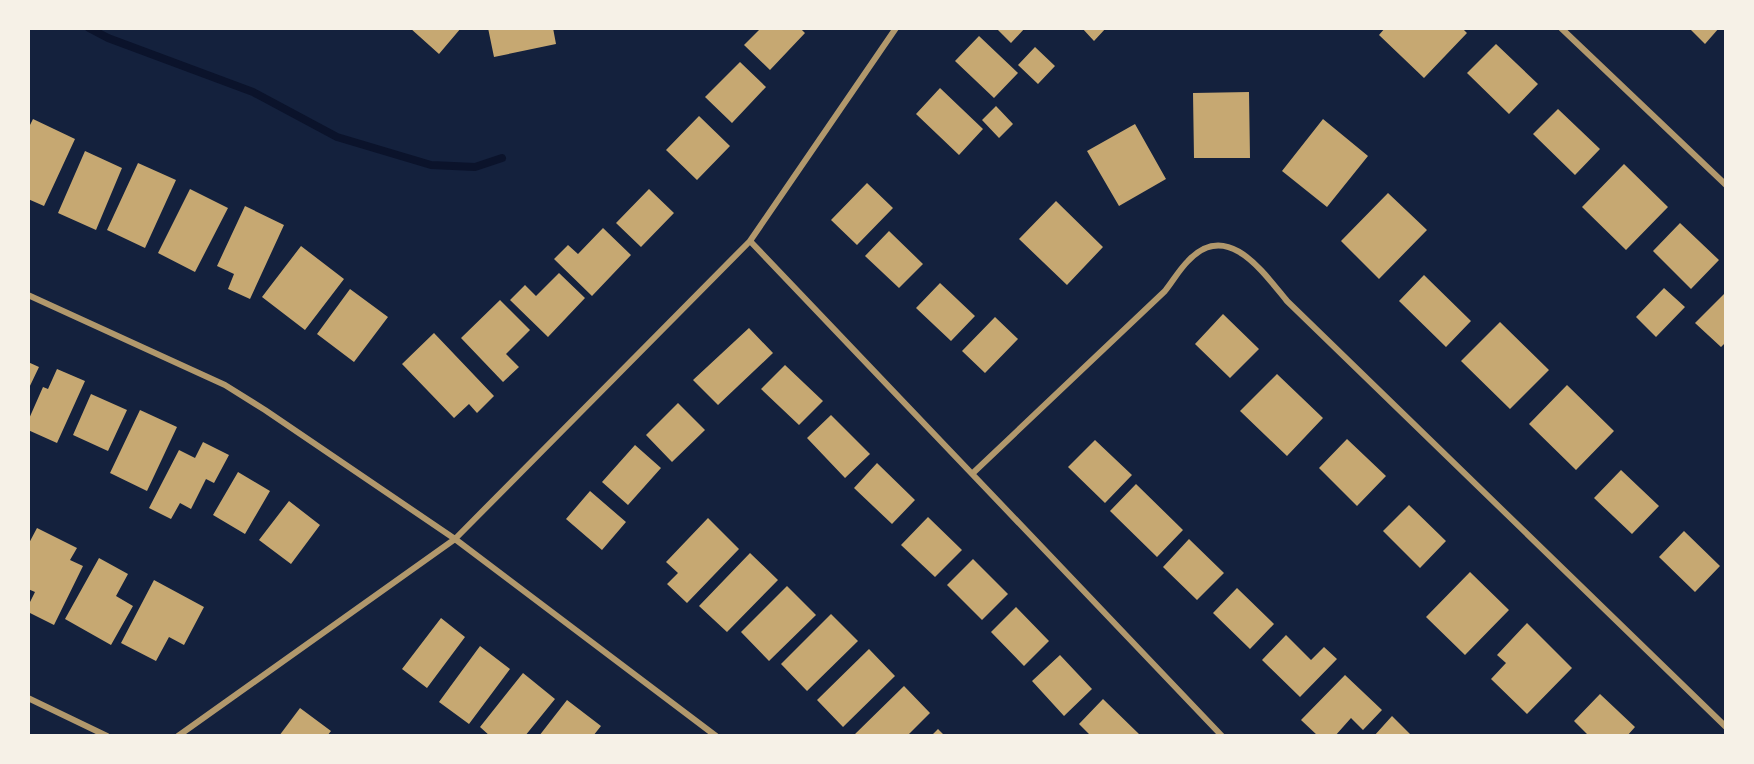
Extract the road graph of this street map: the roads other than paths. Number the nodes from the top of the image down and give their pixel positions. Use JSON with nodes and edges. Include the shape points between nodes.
{"nodes":[{"id":1,"x":896,"y":28,"type":"edge"},
{"id":2,"x":1561,"y":28,"type":"edge"},
{"id":3,"x":1725,"y":185,"type":"edge"},
{"id":4,"x":750,"y":241,"type":"junction"},
{"id":5,"x":28,"y":295,"type":"edge"},
{"id":6,"x":973,"y":473,"type":"junction"},
{"id":7,"x":455,"y":539,"type":"junction"},
{"id":8,"x":28,"y":698,"type":"edge"},
{"id":9,"x":1725,"y":727,"type":"edge"},
{"id":10,"x":107,"y":735,"type":"edge"},
{"id":11,"x":178,"y":735,"type":"edge"},
{"id":12,"x":716,"y":735,"type":"edge"},
{"id":13,"x":1222,"y":735,"type":"edge"}],
"edges":[{"from":1,"to":4,"type":"street"},
{"from":2,"to":3,"type":"street"},
{"from":4,"to":6,"type":"street"},
{"from":4,"to":7,"type":"street"},
{"from":5,"to":7,"type":"street","via":[[225,385]]},
{"from":6,"to":9,"type":"street","via":[[1165,291],[1188,261],[1203,249],[1222,245],[1242,253],[1259,267],[1287,301]]},
{"from":6,"to":13,"type":"street"},
{"from":7,"to":11,"type":"street"},
{"from":7,"to":12,"type":"street"},
{"from":8,"to":10,"type":"street"}]}
